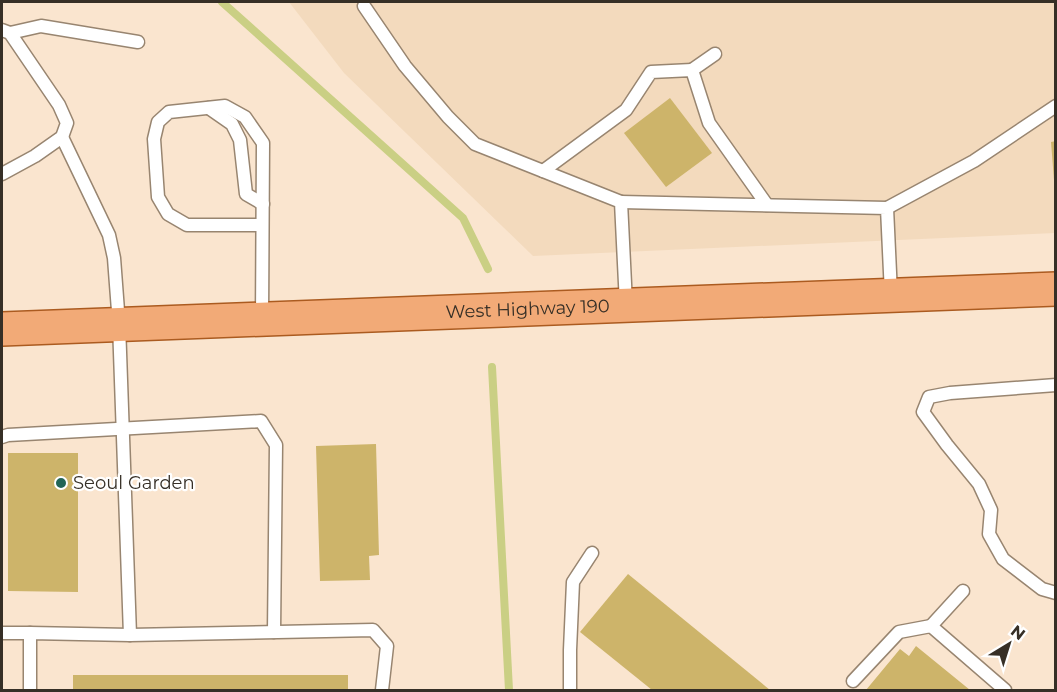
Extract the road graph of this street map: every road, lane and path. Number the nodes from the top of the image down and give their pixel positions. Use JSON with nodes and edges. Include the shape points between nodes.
{"nodes":[{"id":1,"x":364,"y":3,"type":"edge"},
{"id":2,"x":6,"y":32,"type":"edge"},
{"id":3,"x":138,"y":42,"type":"dead end"},
{"id":4,"x":715,"y":54,"type":"dead end"},
{"id":5,"x":692,"y":70,"type":"junction"},
{"id":6,"x":1056,"y":106,"type":"edge"},
{"id":7,"x":210,"y":108,"type":"junction"},
{"id":8,"x":62,"y":137,"type":"junction"},
{"id":9,"x":543,"y":171,"type":"junction"},
{"id":10,"x":2,"y":174,"type":"edge"},
{"id":11,"x":621,"y":202,"type":"junction"},
{"id":12,"x":262,"y":204,"type":"junction"},
{"id":13,"x":767,"y":205,"type":"junction"},
{"id":14,"x":887,"y":208,"type":"junction"},
{"id":15,"x":262,"y":225,"type":"junction"},
{"id":16,"x":1056,"y":289,"type":"edge"},
{"id":17,"x":891,"y":296,"type":"junction"},
{"id":18,"x":626,"y":306,"type":"junction"},
{"id":19,"x":262,"y":319,"type":"junction"},
{"id":20,"x":119,"y":324,"type":"junction"},
{"id":21,"x":2,"y":329,"type":"edge"},
{"id":22,"x":1056,"y":385,"type":"edge"},
{"id":23,"x":123,"y":429,"type":"junction"},
{"id":24,"x":2,"y":437,"type":"edge"},
{"id":25,"x":592,"y":554,"type":"dead end"},
{"id":26,"x":963,"y":591,"type":"dead end"},
{"id":27,"x":1056,"y":593,"type":"edge"},
{"id":28,"x":931,"y":626,"type":"junction"},
{"id":29,"x":274,"y":632,"type":"junction"},
{"id":30,"x":2,"y":633,"type":"edge"},
{"id":31,"x":30,"y":633,"type":"junction"},
{"id":32,"x":130,"y":635,"type":"junction"},
{"id":33,"x":853,"y":681,"type":"dead end"},
{"id":34,"x":30,"y":690,"type":"edge"},
{"id":35,"x":381,"y":690,"type":"edge"},
{"id":36,"x":570,"y":690,"type":"edge"},
{"id":37,"x":1005,"y":690,"type":"edge"}],
"edges":[{"from":1,"to":9,"type":"lane","via":[[405,66],[475,144]]},
{"from":2,"to":3,"type":"lane","via":[[41,26]]},
{"from":2,"to":8,"type":"lane","via":[[59,105],[67,123]]},
{"from":4,"to":5,"type":"lane"},
{"from":5,"to":9,"type":"lane","via":[[651,72],[626,110]]},
{"from":5,"to":13,"type":"lane","via":[[709,123]]},
{"from":6,"to":14,"type":"lane","via":[[974,161]]},
{"from":7,"to":12,"type":"lane","via":[[232,124],[240,140],[246,194]]},
{"from":7,"to":12,"type":"lane","via":[[225,106],[245,117],[263,143]]},
{"from":7,"to":15,"type":"lane","via":[[169,112],[158,122],[154,139],[159,197],[168,214],[187,225]]},
{"from":8,"to":10,"type":"lane"},
{"from":8,"to":20,"type":"lane","via":[[109,235]]},
{"from":9,"to":11,"type":"lane"},
{"from":11,"to":13,"type":"lane"},
{"from":11,"to":18,"type":"lane"},
{"from":12,"to":15,"type":"lane"},
{"from":13,"to":14,"type":"lane"},
{"from":14,"to":17,"type":"lane"},
{"from":15,"to":19,"type":"lane"},
{"from":16,"to":17,"type":"main road","name":"West Highway 190"},
{"from":17,"to":18,"type":"main road","name":"West Highway 190"},
{"from":18,"to":19,"type":"main road","name":"West Highway 190"},
{"from":19,"to":20,"type":"main road","name":"West Highway 190"},
{"from":20,"to":21,"type":"main road","name":"West Highway 190"},
{"from":20,"to":23,"type":"lane"},
{"from":22,"to":27,"type":"lane","via":[[929,397],[923,412],[979,484],[991,510],[988,534],[1003,559],[1042,588]]},
{"from":23,"to":24,"type":"lane"},
{"from":23,"to":29,"type":"lane","via":[[261,421],[276,445]]},
{"from":23,"to":32,"type":"lane"},
{"from":25,"to":36,"type":"lane","via":[[573,582]]},
{"from":26,"to":28,"type":"lane"},
{"from":28,"to":33,"type":"lane","via":[[899,632]]},
{"from":28,"to":37,"type":"lane"},
{"from":29,"to":32,"type":"lane"},
{"from":29,"to":35,"type":"lane","via":[[373,630],[387,646]]},
{"from":30,"to":31,"type":"lane"},
{"from":31,"to":32,"type":"lane"},
{"from":31,"to":34,"type":"lane"}]}
